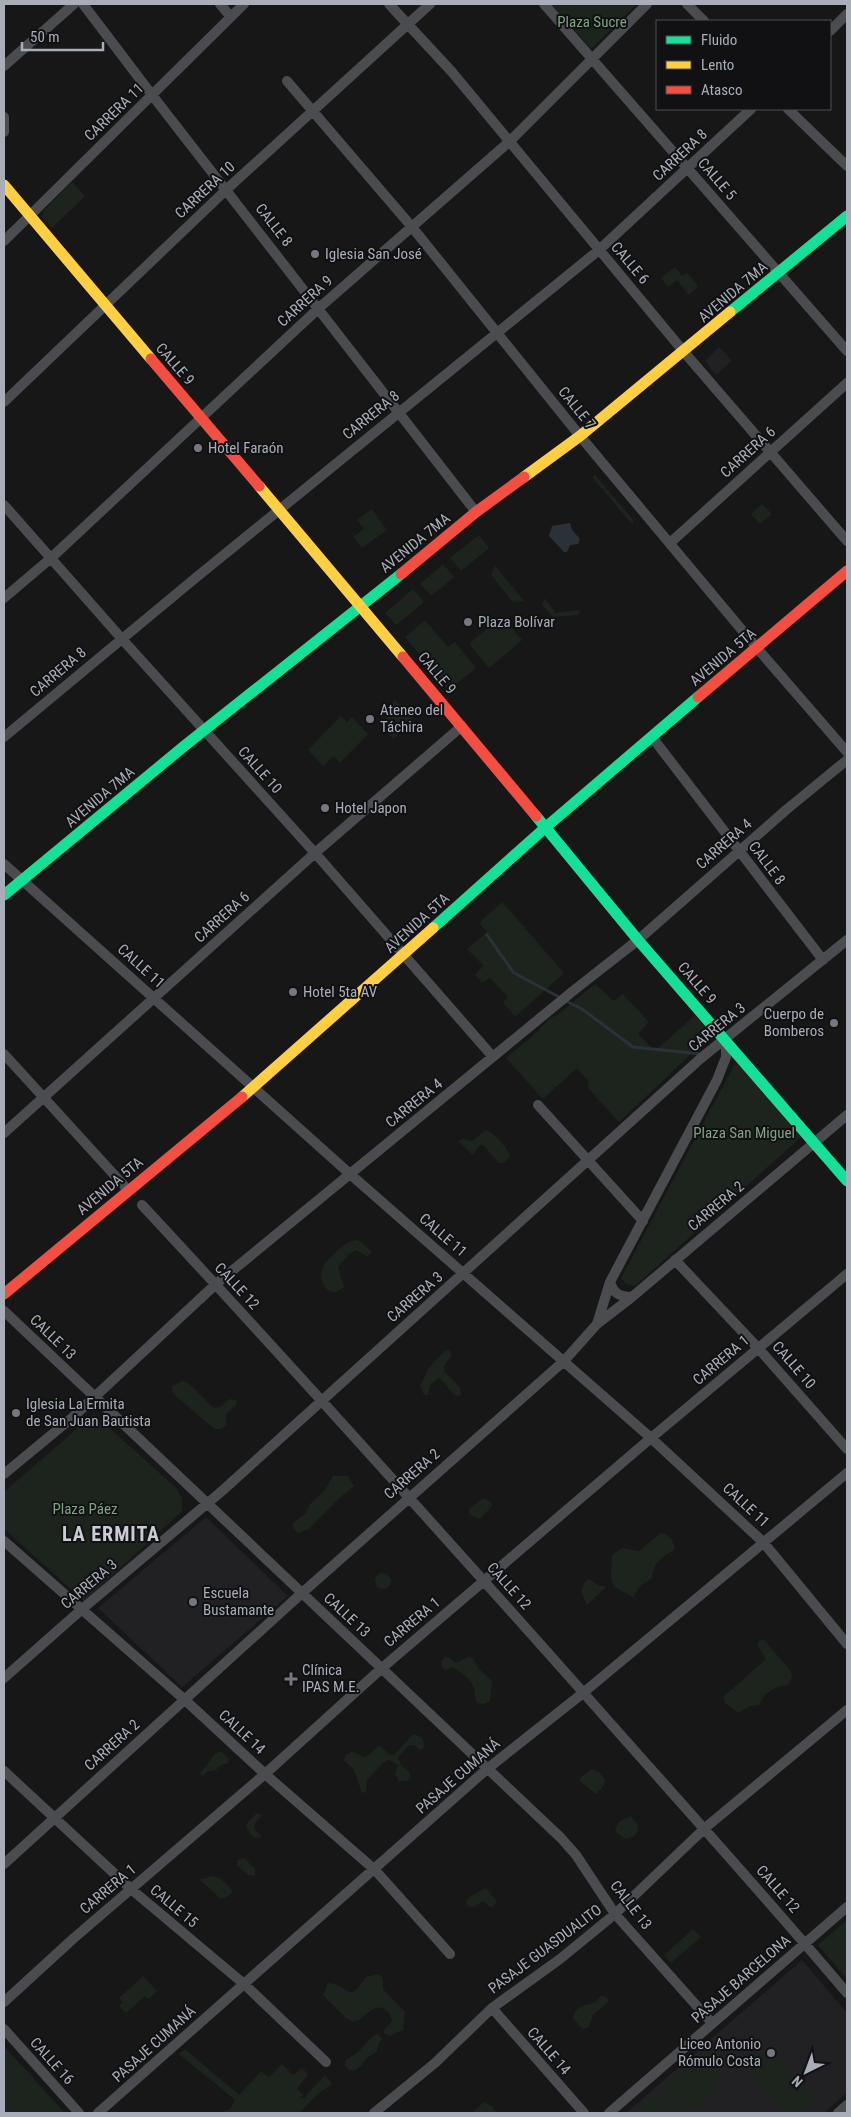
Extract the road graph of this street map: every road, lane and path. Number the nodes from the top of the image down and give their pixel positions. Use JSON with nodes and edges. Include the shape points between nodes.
{"nodes":[{"id":1,"x":74,"y":4,"type":"edge"},
{"id":2,"x":84,"y":4,"type":"edge"},
{"id":3,"x":220,"y":4,"type":"edge"},
{"id":4,"x":244,"y":4,"type":"edge"},
{"id":5,"x":389,"y":4,"type":"edge"},
{"id":6,"x":430,"y":4,"type":"edge"},
{"id":7,"x":544,"y":4,"type":"edge"},
{"id":8,"x":647,"y":4,"type":"edge"},
{"id":9,"x":687,"y":4,"type":"edge"},
{"id":10,"x":847,"y":14,"type":"edge"},
{"id":11,"x":231,"y":17,"type":"junction"},
{"id":12,"x":703,"y":20,"type":"edge"},
{"id":13,"x":408,"y":24,"type":"junction"},
{"id":14,"x":831,"y":30,"type":"edge"},
{"id":15,"x":593,"y":60,"type":"junction"},
{"id":16,"x":4,"y":66,"type":"edge"},
{"id":17,"x":287,"y":82,"type":"dead end"},
{"id":18,"x":152,"y":95,"type":"junction"},
{"id":19,"x":750,"y":110,"type":"edge"},
{"id":20,"x":789,"y":110,"type":"edge"},
{"id":21,"x":312,"y":112,"type":"junction"},
{"id":22,"x":4,"y":118,"type":"edge"},
{"id":23,"x":4,"y":132,"type":"edge"},
{"id":24,"x":510,"y":141,"type":"junction"},
{"id":25,"x":847,"y":166,"type":"edge"},
{"id":26,"x":688,"y":169,"type":"junction"},
{"id":27,"x":4,"y":185,"type":"edge"},
{"id":28,"x":227,"y":189,"type":"junction"},
{"id":29,"x":30,"y":216,"type":"junction"},
{"id":30,"x":847,"y":216,"type":"edge"},
{"id":31,"x":412,"y":227,"type":"junction"},
{"id":32,"x":4,"y":241,"type":"edge"},
{"id":33,"x":599,"y":250,"type":"junction"},
{"id":34,"x":778,"y":274,"type":"junction"},
{"id":35,"x":105,"y":306,"type":"junction"},
{"id":36,"x":318,"y":308,"type":"junction"},
{"id":37,"x":497,"y":332,"type":"junction"},
{"id":38,"x":847,"y":351,"type":"edge"},
{"id":39,"x":684,"y":352,"type":"junction"},
{"id":40,"x":847,"y":383,"type":"edge"},
{"id":41,"x":4,"y":402,"type":"edge"},
{"id":42,"x":398,"y":413,"type":"junction"},
{"id":43,"x":202,"y":417,"type":"junction"},
{"id":44,"x":580,"y":436,"type":"junction"},
{"id":45,"x":770,"y":452,"type":"junction"},
{"id":46,"x":4,"y":504,"type":"edge"},
{"id":47,"x":279,"y":510,"type":"junction"},
{"id":48,"x":476,"y":512,"type":"junction"},
{"id":49,"x":847,"y":541,"type":"edge"},
{"id":50,"x":670,"y":543,"type":"junction"},
{"id":51,"x":50,"y":559,"type":"junction"},
{"id":52,"x":847,"y":571,"type":"edge"},
{"id":53,"x":4,"y":598,"type":"edge"},
{"id":54,"x":361,"y":607,"type":"junction"},
{"id":55,"x":122,"y":639,"type":"junction"},
{"id":56,"x":757,"y":648,"type":"junction"},
{"id":57,"x":462,"y":726,"type":"junction"},
{"id":58,"x":204,"y":731,"type":"junction"},
{"id":59,"x":4,"y":737,"type":"edge"},
{"id":60,"x":652,"y":737,"type":"junction"},
{"id":61,"x":847,"y":752,"type":"edge"},
{"id":62,"x":847,"y":760,"type":"edge"},
{"id":63,"x":546,"y":827,"type":"junction"},
{"id":64,"x":739,"y":850,"type":"junction"},
{"id":65,"x":315,"y":853,"type":"junction"},
{"id":66,"x":4,"y":864,"type":"edge"},
{"id":67,"x":22,"y":880,"type":"junction"},
{"id":68,"x":4,"y":896,"type":"edge"},
{"id":69,"x":638,"y":940,"type":"junction"},
{"id":70,"x":847,"y":940,"type":"edge"},
{"id":71,"x":404,"y":955,"type":"junction"},
{"id":72,"x":823,"y":960,"type":"junction"},
{"id":73,"x":155,"y":998,"type":"junction"},
{"id":74,"x":726,"y":1040,"type":"junction"},
{"id":75,"x":4,"y":1054,"type":"edge"},
{"id":76,"x":493,"y":1057,"type":"junction"},
{"id":77,"x":254,"y":1088,"type":"junction"},
{"id":78,"x":45,"y":1097,"type":"junction"},
{"id":79,"x":538,"y":1105,"type":"dead end"},
{"id":80,"x":847,"y":1115,"type":"edge"},
{"id":81,"x":4,"y":1133,"type":"edge"},
{"id":82,"x":815,"y":1143,"type":"junction"},
{"id":83,"x":588,"y":1162,"type":"junction"},
{"id":84,"x":350,"y":1174,"type":"junction"},
{"id":85,"x":847,"y":1180,"type":"edge"},
{"id":86,"x":128,"y":1190,"type":"junction"},
{"id":87,"x":142,"y":1205,"type":"dead end"},
{"id":88,"x":643,"y":1221,"type":"junction"},
{"id":89,"x":675,"y":1260,"type":"junction"},
{"id":90,"x":465,"y":1274,"type":"junction"},
{"id":91,"x":847,"y":1274,"type":"edge"},
{"id":92,"x":610,"y":1282,"type":"junction"},
{"id":93,"x":216,"y":1284,"type":"junction"},
{"id":94,"x":4,"y":1294,"type":"edge"},
{"id":95,"x":632,"y":1297,"type":"junction"},
{"id":96,"x":4,"y":1311,"type":"edge"},
{"id":97,"x":597,"y":1324,"type":"junction"},
{"id":98,"x":758,"y":1348,"type":"junction"},
{"id":99,"x":564,"y":1361,"type":"junction"},
{"id":100,"x":94,"y":1398,"type":"junction"},
{"id":101,"x":321,"y":1400,"type":"junction"},
{"id":102,"x":651,"y":1438,"type":"junction"},
{"id":103,"x":847,"y":1448,"type":"edge"},
{"id":104,"x":847,"y":1473,"type":"edge"},
{"id":105,"x":4,"y":1474,"type":"edge"},
{"id":106,"x":409,"y":1497,"type":"junction"},
{"id":107,"x":207,"y":1503,"type":"junction"},
{"id":108,"x":4,"y":1541,"type":"edge"},
{"id":109,"x":763,"y":1542,"type":"junction"},
{"id":110,"x":484,"y":1580,"type":"junction"},
{"id":111,"x":302,"y":1593,"type":"junction"},
{"id":112,"x":81,"y":1610,"type":"junction"},
{"id":113,"x":847,"y":1644,"type":"edge"},
{"id":114,"x":382,"y":1668,"type":"junction"},
{"id":115,"x":4,"y":1678,"type":"edge"},
{"id":116,"x":583,"y":1693,"type":"junction"},
{"id":117,"x":185,"y":1700,"type":"junction"},
{"id":118,"x":847,"y":1710,"type":"edge"},
{"id":119,"x":487,"y":1769,"type":"junction"},
{"id":120,"x":4,"y":1771,"type":"edge"},
{"id":121,"x":265,"y":1774,"type":"junction"},
{"id":122,"x":53,"y":1817,"type":"junction"},
{"id":123,"x":705,"y":1828,"type":"junction"},
{"id":124,"x":4,"y":1864,"type":"edge"},
{"id":125,"x":375,"y":1870,"type":"junction"},
{"id":126,"x":131,"y":1889,"type":"junction"},
{"id":127,"x":847,"y":1907,"type":"edge"},
{"id":128,"x":615,"y":1914,"type":"junction"},
{"id":129,"x":805,"y":1943,"type":"junction"},
{"id":130,"x":450,"y":1954,"type":"dead end"},
{"id":131,"x":244,"y":1984,"type":"junction"},
{"id":132,"x":847,"y":1993,"type":"edge"},
{"id":133,"x":4,"y":2002,"type":"edge"},
{"id":134,"x":492,"y":2008,"type":"junction"},
{"id":135,"x":712,"y":2023,"type":"junction"},
{"id":136,"x":4,"y":2029,"type":"edge"},
{"id":137,"x":326,"y":2062,"type":"dead end"},
{"id":138,"x":847,"y":2105,"type":"edge"},
{"id":139,"x":79,"y":2113,"type":"edge"},
{"id":140,"x":98,"y":2113,"type":"edge"},
{"id":141,"x":374,"y":2113,"type":"edge"},
{"id":142,"x":584,"y":2113,"type":"edge"},
{"id":143,"x":608,"y":2113,"type":"edge"},
{"id":144,"x":838,"y":2113,"type":"edge"}],
"edges":[{"from":1,"to":16,"type":"street"},
{"from":2,"to":18,"type":"street","name":"CALLE 8"},
{"from":3,"to":11,"type":"street"},
{"from":4,"to":11,"type":"street","name":"CARRERA 11"},
{"from":5,"to":13,"type":"street","name":"CALLE 6"},
{"from":6,"to":13,"type":"street","name":"CARRERA 10"},
{"from":7,"to":15,"type":"street","name":"CALLE 5"},
{"from":8,"to":15,"type":"street","name":"CARRERA 9"},
{"from":9,"to":12,"type":"street"},
{"from":10,"to":14,"type":"street"},
{"from":11,"to":18,"type":"street","name":"CARRERA 11"},
{"from":13,"to":21,"type":"street","name":"CARRERA 10"},
{"from":13,"to":24,"type":"street","name":"CALLE 6"},
{"from":15,"to":24,"type":"street","name":"CARRERA 9"},
{"from":15,"to":26,"type":"street","name":"CALLE 5"},
{"from":17,"to":21,"type":"street","name":"CALLE 7"},
{"from":18,"to":28,"type":"street","name":"CALLE 8"},
{"from":18,"to":29,"type":"street","name":"CARRERA 11"},
{"from":19,"to":26,"type":"street","name":"CARRERA 8"},
{"from":20,"to":25,"type":"street"},
{"from":21,"to":28,"type":"street","name":"CARRERA 10"},
{"from":21,"to":31,"type":"street","name":"CALLE 7"},
{"from":22,"to":23,"type":"street"},
{"from":24,"to":31,"type":"street","name":"CARRERA 9"},
{"from":24,"to":33,"type":"street","name":"CALLE 6"},
{"from":26,"to":33,"type":"street","name":"CARRERA 8"},
{"from":26,"to":34,"type":"street","name":"CALLE 5"},
{"from":27,"to":29,"type":"street","name":"CALLE 9"},
{"from":28,"to":35,"type":"street","name":"CARRERA 10"},
{"from":28,"to":36,"type":"street","name":"CALLE 8"},
{"from":29,"to":32,"type":"street","name":"CARRERA 11"},
{"from":29,"to":35,"type":"street","name":"CALLE 9"},
{"from":30,"to":34,"type":"street","name":"AVENIDA 7MA"},
{"from":31,"to":36,"type":"street","name":"CARRERA 9"},
{"from":31,"to":37,"type":"street","name":"CALLE 7"},
{"from":33,"to":37,"type":"street","name":"CARRERA 8"},
{"from":33,"to":39,"type":"street","name":"CALLE 6"},
{"from":34,"to":38,"type":"street","name":"CALLE 5"},
{"from":34,"to":39,"type":"street","name":"AVENIDA 7MA"},
{"from":35,"to":41,"type":"street","name":"CARRERA 10"},
{"from":35,"to":43,"type":"street","name":"CALLE 9"},
{"from":36,"to":42,"type":"street","name":"CALLE 8"},
{"from":36,"to":43,"type":"street","name":"CARRERA 9"},
{"from":37,"to":42,"type":"street","name":"CARRERA 8"},
{"from":37,"to":44,"type":"street","name":"CALLE 7"},
{"from":39,"to":44,"type":"street","name":"AVENIDA 7MA"},
{"from":39,"to":45,"type":"street","name":"CALLE 6"},
{"from":40,"to":45,"type":"street","name":"CARRERA 6"},
{"from":42,"to":47,"type":"street","name":"CARRERA 8"},
{"from":42,"to":48,"type":"street","name":"CALLE 8"},
{"from":43,"to":47,"type":"street","name":"CALLE 9"},
{"from":43,"to":51,"type":"street","name":"CARRERA 9"},
{"from":44,"to":48,"type":"street","name":"AVENIDA 7MA"},
{"from":44,"to":50,"type":"street","name":"CALLE 7"},
{"from":45,"to":49,"type":"street","name":"CALLE 6"},
{"from":45,"to":50,"type":"street","name":"CARRERA 6"},
{"from":46,"to":51,"type":"street","name":"CALLE 10"},
{"from":47,"to":54,"type":"street","name":"CALLE 9"},
{"from":47,"to":55,"type":"street","name":"CARRERA 8"},
{"from":48,"to":54,"type":"street","name":"AVENIDA 7MA"},
{"from":50,"to":56,"type":"street","name":"CALLE 7"},
{"from":51,"to":53,"type":"street","name":"CARRERA 9"},
{"from":51,"to":55,"type":"street","name":"CALLE 10"},
{"from":52,"to":56,"type":"street","name":"AVENIDA 5TA"},
{"from":54,"to":57,"type":"street","name":"CALLE 9"},
{"from":54,"to":58,"type":"street","name":"AVENIDA 7MA"},
{"from":55,"to":58,"type":"street","name":"CALLE 10"},
{"from":55,"to":59,"type":"street","name":"CARRERA 8"},
{"from":56,"to":60,"type":"street","name":"AVENIDA 5TA"},
{"from":56,"to":61,"type":"street","name":"CALLE 7"},
{"from":57,"to":63,"type":"street","name":"CALLE 9"},
{"from":57,"to":65,"type":"street","name":"CARRERA 6"},
{"from":58,"to":65,"type":"street","name":"CALLE 10"},
{"from":58,"to":67,"type":"street","name":"AVENIDA 7MA"},
{"from":60,"to":63,"type":"street","name":"AVENIDA 5TA"},
{"from":60,"to":64,"type":"street","name":"CALLE 8"},
{"from":62,"to":64,"type":"street","name":"CARRERA 4"},
{"from":63,"to":69,"type":"street","name":"CALLE 9"},
{"from":63,"to":71,"type":"street","name":"AVENIDA 5TA"},
{"from":64,"to":69,"type":"street","name":"CARRERA 4"},
{"from":64,"to":72,"type":"street","name":"CALLE 8"},
{"from":65,"to":71,"type":"street","name":"CALLE 10"},
{"from":65,"to":73,"type":"street","name":"CARRERA 6"},
{"from":66,"to":67,"type":"street","name":"CALLE 11"},
{"from":67,"to":68,"type":"street","name":"AVENIDA 7MA"},
{"from":67,"to":73,"type":"street","name":"CALLE 11"},
{"from":69,"to":74,"type":"street","name":"CALLE 9"},
{"from":69,"to":76,"type":"street","name":"CARRERA 4"},
{"from":70,"to":72,"type":"street","name":"CARRERA 3"},
{"from":71,"to":76,"type":"street","name":"CALLE 10"},
{"from":71,"to":77,"type":"street","name":"AVENIDA 5TA"},
{"from":72,"to":74,"type":"street","name":"CARRERA 3"},
{"from":73,"to":77,"type":"street","name":"CALLE 11"},
{"from":73,"to":78,"type":"street","name":"CARRERA 6"},
{"from":74,"to":82,"type":"street","name":"CALLE 9"},
{"from":74,"to":83,"type":"street","name":"CARRERA 3","via":[[700,1059]]},
{"from":74,"to":88,"type":"street","via":[[726,1057],[718,1080]]},
{"from":75,"to":78,"type":"street"},
{"from":76,"to":84,"type":"street","name":"CARRERA 4"},
{"from":77,"to":84,"type":"street","name":"CALLE 11"},
{"from":77,"to":86,"type":"street","name":"AVENIDA 5TA"},
{"from":78,"to":81,"type":"street","name":"CARRERA 6"},
{"from":78,"to":86,"type":"street"},
{"from":79,"to":83,"type":"street"},
{"from":80,"to":82,"type":"street","name":"CARRERA 2"},
{"from":82,"to":85,"type":"street","name":"CALLE 9"},
{"from":82,"to":89,"type":"street","name":"CARRERA 2"},
{"from":83,"to":88,"type":"street"},
{"from":83,"to":90,"type":"street","name":"CARRERA 3"},
{"from":84,"to":90,"type":"street","name":"CALLE 11"},
{"from":84,"to":93,"type":"street","name":"CARRERA 4"},
{"from":86,"to":94,"type":"street","name":"AVENIDA 5TA"},
{"from":87,"to":93,"type":"street","name":"CALLE 12"},
{"from":88,"to":92,"type":"street"},
{"from":89,"to":95,"type":"street","name":"CARRERA 2"},
{"from":89,"to":98,"type":"street","name":"CALLE 10"},
{"from":90,"to":99,"type":"street","name":"CALLE 11"},
{"from":90,"to":101,"type":"street","name":"CARRERA 3"},
{"from":91,"to":98,"type":"street","name":"CARRERA 1"},
{"from":92,"to":95,"type":"street","via":[[615,1294]]},
{"from":92,"to":97,"type":"street"},
{"from":93,"to":100,"type":"street","name":"CARRERA 4"},
{"from":93,"to":101,"type":"street","name":"CALLE 12"},
{"from":95,"to":97,"type":"street","name":"CARRERA 2"},
{"from":96,"to":100,"type":"street","name":"CALLE 13"},
{"from":97,"to":99,"type":"street","name":"CARRERA 2"},
{"from":98,"to":102,"type":"street","name":"CARRERA 1"},
{"from":98,"to":103,"type":"street","name":"CALLE 10"},
{"from":99,"to":102,"type":"street","name":"CALLE 11"},
{"from":99,"to":106,"type":"street","name":"CARRERA 2"},
{"from":100,"to":105,"type":"street","name":"CARRERA 4"},
{"from":100,"to":107,"type":"street","name":"CALLE 13"},
{"from":101,"to":106,"type":"street","name":"CALLE 12"},
{"from":101,"to":107,"type":"street","name":"CARRERA 3"},
{"from":102,"to":109,"type":"street","name":"CALLE 11"},
{"from":102,"to":110,"type":"street","name":"CARRERA 1"},
{"from":104,"to":109,"type":"street","name":"PASAJE CUMANÁ"},
{"from":106,"to":110,"type":"street","name":"CALLE 12"},
{"from":106,"to":111,"type":"street","name":"CARRERA 2"},
{"from":107,"to":111,"type":"street","name":"CALLE 13"},
{"from":107,"to":112,"type":"street","name":"CARRERA 3"},
{"from":108,"to":112,"type":"street","name":"CALLE 14"},
{"from":109,"to":113,"type":"street","name":"CALLE 11"},
{"from":109,"to":116,"type":"street","name":"PASAJE CUMANÁ"},
{"from":110,"to":114,"type":"street","name":"CARRERA 1"},
{"from":110,"to":116,"type":"street","name":"CALLE 12"},
{"from":111,"to":114,"type":"street","name":"CALLE 13"},
{"from":111,"to":117,"type":"street","name":"CARRERA 2"},
{"from":112,"to":115,"type":"street","name":"CARRERA 3"},
{"from":112,"to":117,"type":"street","name":"CALLE 14"},
{"from":114,"to":119,"type":"street","name":"CALLE 13"},
{"from":114,"to":121,"type":"street","name":"CARRERA 1"},
{"from":116,"to":119,"type":"street","name":"PASAJE CUMANÁ"},
{"from":116,"to":123,"type":"street","name":"CALLE 12"},
{"from":117,"to":121,"type":"street","name":"CALLE 14"},
{"from":117,"to":122,"type":"street","name":"CARRERA 2"},
{"from":118,"to":123,"type":"street","name":"PASAJE GUASDUALITO"},
{"from":119,"to":125,"type":"street","name":"PASAJE CUMANÁ"},
{"from":119,"to":128,"type":"street","name":"CALLE 13","via":[[561,1838]]},
{"from":120,"to":122,"type":"street","name":"CALLE 15"},
{"from":121,"to":125,"type":"street","name":"CALLE 14"},
{"from":121,"to":126,"type":"street","name":"CARRERA 1"},
{"from":122,"to":124,"type":"street","name":"CARRERA 2"},
{"from":122,"to":126,"type":"street","name":"CALLE 15"},
{"from":123,"to":128,"type":"street","name":"PASAJE GUASDUALITO"},
{"from":123,"to":129,"type":"street","name":"CALLE 12"},
{"from":125,"to":130,"type":"street","name":"CALLE 14"},
{"from":125,"to":131,"type":"street","name":"PASAJE CUMANÁ"},
{"from":126,"to":131,"type":"street","name":"CALLE 15"},
{"from":126,"to":133,"type":"street","name":"CARRERA 1"},
{"from":127,"to":129,"type":"street","name":"PASAJE BARCELONA"},
{"from":128,"to":134,"type":"street","name":"PASAJE GUASDUALITO"},
{"from":128,"to":135,"type":"street","name":"CALLE 13"},
{"from":129,"to":132,"type":"street","name":"CALLE 12"},
{"from":129,"to":135,"type":"street","name":"PASAJE BARCELONA"},
{"from":131,"to":137,"type":"street","name":"CALLE 15"},
{"from":131,"to":140,"type":"street","name":"PASAJE CUMANÁ"},
{"from":134,"to":141,"type":"street","name":"PASAJE GUASDUALITO","via":[[435,2063]]},
{"from":134,"to":142,"type":"street","name":"CALLE 14"},
{"from":135,"to":143,"type":"street","name":"PASAJE BARCELONA"},
{"from":136,"to":139,"type":"street","name":"CALLE 16"},
{"from":138,"to":144,"type":"street"}]}
